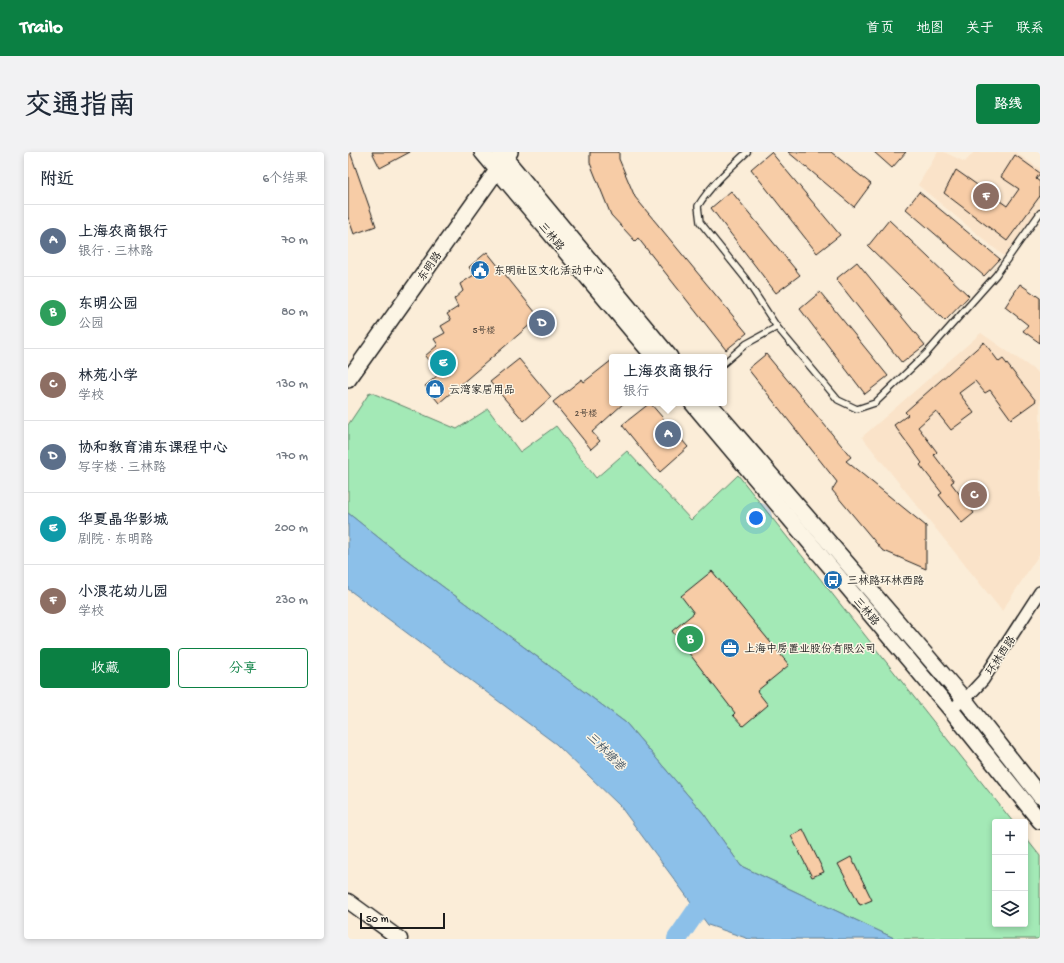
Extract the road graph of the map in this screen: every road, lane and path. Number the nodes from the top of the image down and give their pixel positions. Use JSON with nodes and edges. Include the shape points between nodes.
{"nodes":[{"id":1,"x":482,"y":152,"type":"edge"},
{"id":2,"x":747,"y":152,"type":"edge"},
{"id":3,"x":503,"y":158,"type":"edge"},
{"id":4,"x":1040,"y":213,"type":"edge"},
{"id":5,"x":777,"y":327,"type":"junction"},
{"id":6,"x":652,"y":354,"type":"edge"},
{"id":7,"x":667,"y":354,"type":"edge"},
{"id":8,"x":727,"y":360,"type":"edge"},
{"id":9,"x":348,"y":380,"type":"edge"},
{"id":10,"x":695,"y":406,"type":"edge"},
{"id":11,"x":712,"y":406,"type":"edge"},
{"id":12,"x":1040,"y":592,"type":"edge"},
{"id":13,"x":964,"y":699,"type":"junction"},
{"id":14,"x":951,"y":710,"type":"junction"},
{"id":15,"x":1040,"y":796,"type":"edge"},
{"id":16,"x":1040,"y":821,"type":"edge"},
{"id":17,"x":348,"y":901,"type":"edge"},
{"id":18,"x":400,"y":939,"type":"edge"}],
"edges":[{"from":1,"to":3,"type":"main road","name":"三林路"},
{"from":2,"to":5,"type":"lane","via":[[717,181],[698,206],[700,222],[745,278]]},
{"from":3,"to":6,"type":"main road","name":"三林路"},
{"from":3,"to":7,"type":"main road","name":"三林路"},
{"from":3,"to":9,"type":"main road","name":"东明路"},
{"from":4,"to":5,"type":"lane","via":[[996,275],[926,354],[875,403],[857,409],[838,400]]},
{"from":5,"to":8,"type":"lane","via":[[746,344]]},
{"from":10,"to":14,"type":"main road","name":"三林路"},
{"from":11,"to":13,"type":"main road","name":"三林路"},
{"from":12,"to":13,"type":"street","name":"环林西路","via":[[994,666]]},
{"from":13,"to":14,"type":"street","name":"环林西路"},
{"from":13,"to":15,"type":"main road","name":"三林路"},
{"from":14,"to":16,"type":"main road","name":"三林路"},
{"from":17,"to":18,"type":"street"}]}
